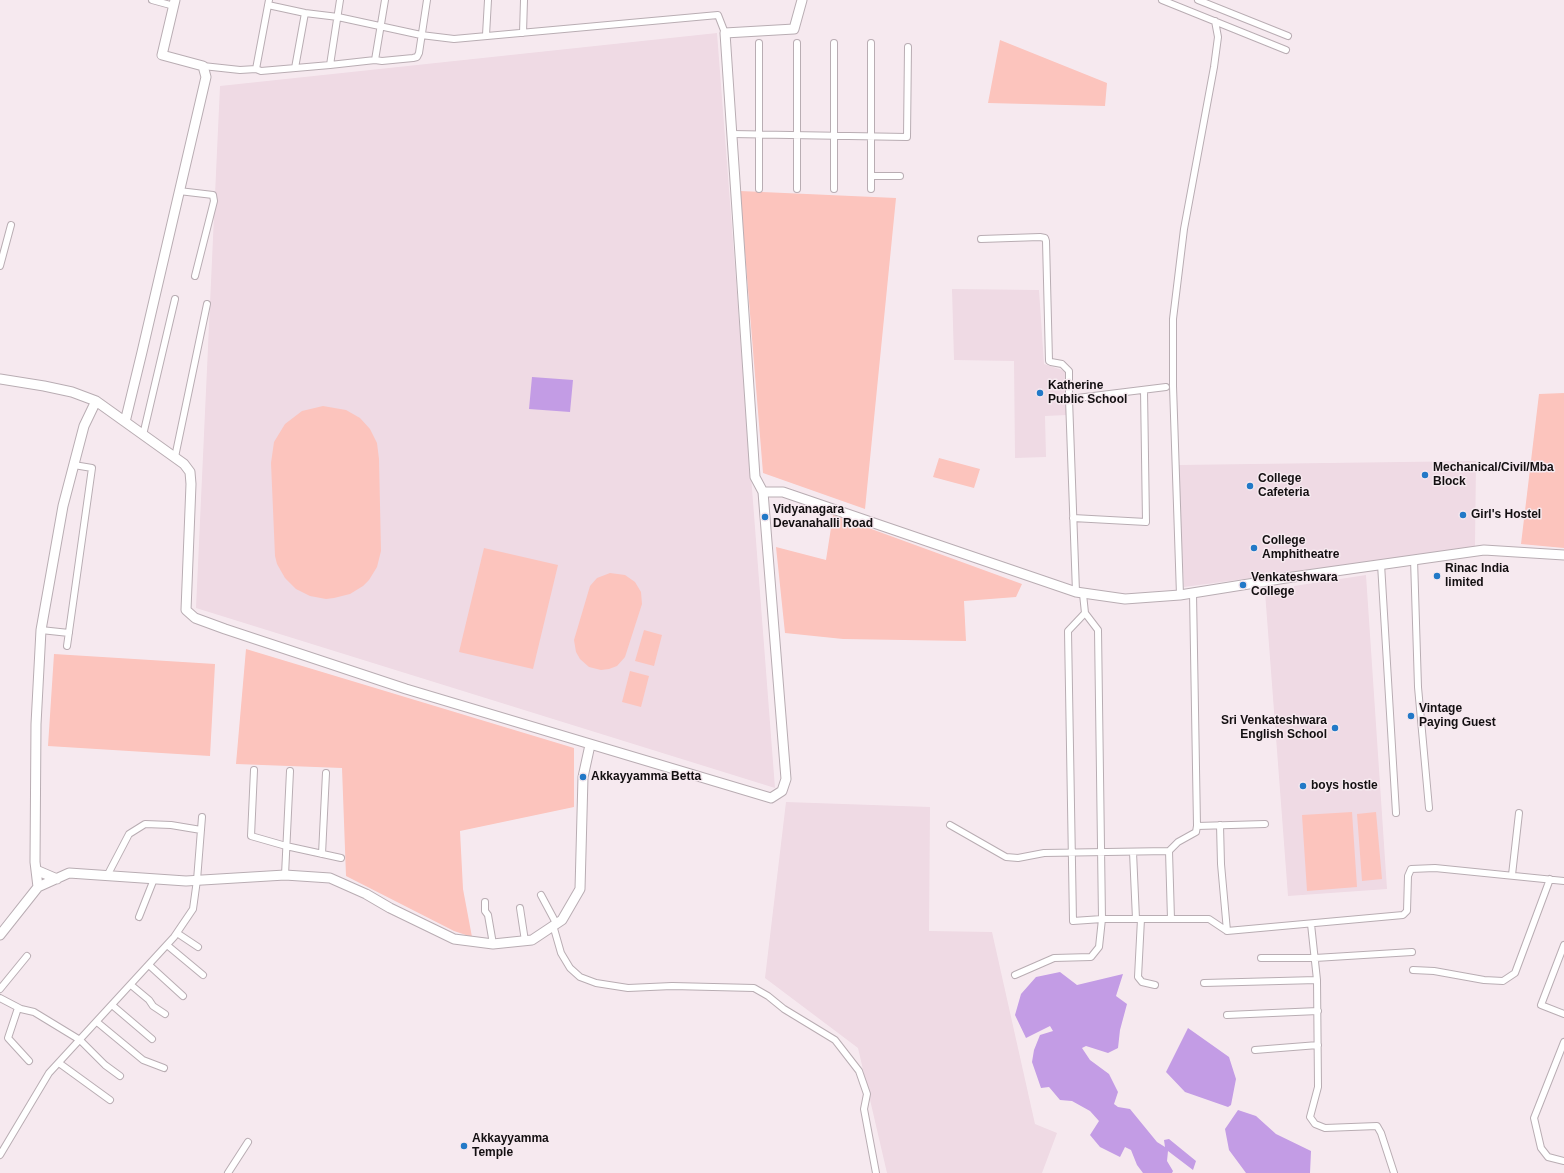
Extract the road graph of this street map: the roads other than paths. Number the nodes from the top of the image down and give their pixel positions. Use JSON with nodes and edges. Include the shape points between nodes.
{"nodes":[{"id":1,"x":152,"y":0,"type":"edge"},
{"id":2,"x":340,"y":0,"type":"edge"},
{"id":3,"x":385,"y":0,"type":"edge"},
{"id":4,"x":428,"y":0,"type":"edge"},
{"id":5,"x":488,"y":0,"type":"edge"},
{"id":6,"x":524,"y":0,"type":"edge"},
{"id":7,"x":802,"y":0,"type":"edge"},
{"id":8,"x":1162,"y":0,"type":"edge"},
{"id":9,"x":1198,"y":0,"type":"edge"},
{"id":10,"x":268,"y":2,"type":"edge"},
{"id":11,"x":174,"y":3,"type":"edge"},
{"id":12,"x":305,"y":13,"type":"junction"},
{"id":13,"x":338,"y":17,"type":"junction"},
{"id":14,"x":1215,"y":21,"type":"junction"},
{"id":15,"x":380,"y":26,"type":"junction"},
{"id":16,"x":524,"y":33,"type":"junction"},
{"id":17,"x":726,"y":33,"type":"junction"},
{"id":18,"x":421,"y":35,"type":"junction"},
{"id":19,"x":486,"y":35,"type":"junction"},
{"id":20,"x":1288,"y":36,"type":"dead end"},
{"id":21,"x":759,"y":43,"type":"dead end"},
{"id":22,"x":797,"y":43,"type":"dead end"},
{"id":23,"x":834,"y":43,"type":"dead end"},
{"id":24,"x":870,"y":43,"type":"dead end"},
{"id":25,"x":908,"y":47,"type":"dead end"},
{"id":26,"x":1286,"y":50,"type":"dead end"},
{"id":27,"x":375,"y":60,"type":"junction"},
{"id":28,"x":330,"y":65,"type":"junction"},
{"id":29,"x":203,"y":66,"type":"junction"},
{"id":30,"x":295,"y":68,"type":"junction"},
{"id":31,"x":256,"y":69,"type":"junction"},
{"id":32,"x":732,"y":134,"type":"junction"},
{"id":33,"x":759,"y":134,"type":"junction"},
{"id":34,"x":797,"y":135,"type":"junction"},
{"id":35,"x":834,"y":135,"type":"junction"},
{"id":36,"x":871,"y":136,"type":"junction"},
{"id":37,"x":871,"y":176,"type":"junction"},
{"id":38,"x":900,"y":176,"type":"dead end"},
{"id":39,"x":759,"y":189,"type":"dead end"},
{"id":40,"x":797,"y":189,"type":"dead end"},
{"id":41,"x":834,"y":189,"type":"dead end"},
{"id":42,"x":871,"y":189,"type":"dead end"},
{"id":43,"x":179,"y":191,"type":"junction"},
{"id":44,"x":11,"y":225,"type":"dead end"},
{"id":45,"x":981,"y":239,"type":"dead end"},
{"id":46,"x":0,"y":266,"type":"edge"},
{"id":47,"x":195,"y":276,"type":"dead end"},
{"id":48,"x":175,"y":299,"type":"dead end"},
{"id":49,"x":207,"y":304,"type":"dead end"},
{"id":50,"x":0,"y":379,"type":"edge"},
{"id":51,"x":1166,"y":387,"type":"dead end"},
{"id":52,"x":1144,"y":390,"type":"junction"},
{"id":53,"x":1069,"y":399,"type":"junction"},
{"id":54,"x":96,"y":401,"type":"junction"},
{"id":55,"x":125,"y":422,"type":"junction"},
{"id":56,"x":143,"y":435,"type":"junction"},
{"id":57,"x":174,"y":457,"type":"junction"},
{"id":58,"x":74,"y":465,"type":"junction"},
{"id":59,"x":763,"y":492,"type":"junction"},
{"id":60,"x":1073,"y":518,"type":"junction"},
{"id":61,"x":1564,"y":555,"type":"edge"},
{"id":62,"x":1414,"y":559,"type":"junction"},
{"id":63,"x":1381,"y":564,"type":"junction"},
{"id":64,"x":1080,"y":593,"type":"junction"},
{"id":65,"x":1193,"y":593,"type":"junction"},
{"id":66,"x":1180,"y":595,"type":"junction"},
{"id":67,"x":1085,"y":613,"type":"junction"},
{"id":68,"x":41,"y":630,"type":"junction"},
{"id":69,"x":69,"y":633,"type":"junction"},
{"id":70,"x":67,"y":646,"type":"dead end"},
{"id":71,"x":590,"y":745,"type":"junction"},
{"id":72,"x":254,"y":770,"type":"dead end"},
{"id":73,"x":290,"y":771,"type":"dead end"},
{"id":74,"x":326,"y":773,"type":"dead end"},
{"id":75,"x":1429,"y":808,"type":"dead end"},
{"id":76,"x":1396,"y":813,"type":"dead end"},
{"id":77,"x":1519,"y":813,"type":"dead end"},
{"id":78,"x":202,"y":816,"type":"dead end"},
{"id":79,"x":1265,"y":824,"type":"dead end"},
{"id":80,"x":1220,"y":825,"type":"junction"},
{"id":81,"x":950,"y":826,"type":"dead end"},
{"id":82,"x":1197,"y":826,"type":"junction"},
{"id":83,"x":201,"y":830,"type":"junction"},
{"id":84,"x":286,"y":846,"type":"junction"},
{"id":85,"x":1170,"y":851,"type":"junction"},
{"id":86,"x":1102,"y":852,"type":"junction"},
{"id":87,"x":1133,"y":852,"type":"junction"},
{"id":88,"x":1072,"y":853,"type":"junction"},
{"id":89,"x":322,"y":854,"type":"junction"},
{"id":90,"x":342,"y":858,"type":"dead end"},
{"id":91,"x":36,"y":870,"type":"junction"},
{"id":92,"x":285,"y":875,"type":"junction"},
{"id":93,"x":1512,"y":875,"type":"junction"},
{"id":94,"x":107,"y":876,"type":"junction"},
{"id":95,"x":57,"y":879,"type":"junction"},
{"id":96,"x":154,"y":879,"type":"junction"},
{"id":97,"x":1550,"y":879,"type":"junction"},
{"id":98,"x":197,"y":880,"type":"junction"},
{"id":99,"x":1564,"y":881,"type":"edge"},
{"id":100,"x":38,"y":887,"type":"junction"},
{"id":101,"x":541,"y":896,"type":"dead end"},
{"id":102,"x":485,"y":902,"type":"dead end"},
{"id":103,"x":520,"y":908,"type":"dead end"},
{"id":104,"x":138,"y":917,"type":"dead end"},
{"id":105,"x":1102,"y":919,"type":"junction"},
{"id":106,"x":1139,"y":919,"type":"junction"},
{"id":107,"x":1171,"y":919,"type":"junction"},
{"id":108,"x":555,"y":924,"type":"junction"},
{"id":109,"x":1311,"y":924,"type":"junction"},
{"id":110,"x":1227,"y":932,"type":"junction"},
{"id":111,"x":177,"y":933,"type":"junction"},
{"id":112,"x":0,"y":935,"type":"edge"},
{"id":113,"x":526,"y":941,"type":"junction"},
{"id":114,"x":493,"y":944,"type":"junction"},
{"id":115,"x":167,"y":945,"type":"junction"},
{"id":116,"x":1564,"y":945,"type":"edge"},
{"id":117,"x":198,"y":947,"type":"dead end"},
{"id":118,"x":1412,"y":952,"type":"dead end"},
{"id":119,"x":27,"y":956,"type":"dead end"},
{"id":120,"x":1261,"y":958,"type":"dead end"},
{"id":121,"x":1315,"y":958,"type":"junction"},
{"id":122,"x":149,"y":965,"type":"junction"},
{"id":123,"x":1413,"y":970,"type":"dead end"},
{"id":124,"x":203,"y":974,"type":"dead end"},
{"id":125,"x":1015,"y":975,"type":"dead end"},
{"id":126,"x":1317,"y":980,"type":"junction"},
{"id":127,"x":1204,"y":983,"type":"dead end"},
{"id":128,"x":131,"y":984,"type":"junction"},
{"id":129,"x":1155,"y":985,"type":"dead end"},
{"id":130,"x":0,"y":989,"type":"edge"},
{"id":131,"x":184,"y":996,"type":"dead end"},
{"id":132,"x":0,"y":998,"type":"edge"},
{"id":133,"x":112,"y":1005,"type":"junction"},
{"id":134,"x":18,"y":1008,"type":"junction"},
{"id":135,"x":1318,"y":1011,"type":"junction"},
{"id":136,"x":164,"y":1014,"type":"dead end"},
{"id":137,"x":1564,"y":1014,"type":"edge"},
{"id":138,"x":1227,"y":1015,"type":"dead end"},
{"id":139,"x":97,"y":1022,"type":"junction"},
{"id":140,"x":80,"y":1040,"type":"junction"},
{"id":141,"x":152,"y":1040,"type":"dead end"},
{"id":142,"x":1564,"y":1042,"type":"edge"},
{"id":143,"x":1318,"y":1045,"type":"junction"},
{"id":144,"x":1255,"y":1050,"type":"dead end"},
{"id":145,"x":29,"y":1061,"type":"dead end"},
{"id":146,"x":59,"y":1063,"type":"junction"},
{"id":147,"x":164,"y":1068,"type":"dead end"},
{"id":148,"x":120,"y":1076,"type":"dead end"},
{"id":149,"x":110,"y":1100,"type":"dead end"},
{"id":150,"x":248,"y":1142,"type":"dead end"},
{"id":151,"x":0,"y":1155,"type":"edge"},
{"id":152,"x":1564,"y":1161,"type":"edge"},
{"id":153,"x":228,"y":1173,"type":"edge"},
{"id":154,"x":876,"y":1173,"type":"edge"},
{"id":155,"x":1394,"y":1173,"type":"edge"}],
"edges":[{"from":1,"to":11,"type":"street"},
{"from":2,"to":13,"type":"street"},
{"from":3,"to":15,"type":"street"},
{"from":4,"to":18,"type":"street"},
{"from":5,"to":19,"type":"street"},
{"from":6,"to":16,"type":"street"},
{"from":7,"to":17,"type":"street","via":[[794,29]]},
{"from":8,"to":14,"type":"street"},
{"from":9,"to":20,"type":"street"},
{"from":10,"to":12,"type":"street"},
{"from":10,"to":31,"type":"street"},
{"from":11,"to":29,"type":"street","via":[[162,55]]},
{"from":12,"to":13,"type":"street"},
{"from":12,"to":30,"type":"street"},
{"from":13,"to":15,"type":"street"},
{"from":13,"to":28,"type":"street"},
{"from":14,"to":26,"type":"street"},
{"from":14,"to":66,"type":"street","via":[[1218,37],[1214,67],[1184,229],[1173,319]]},
{"from":15,"to":18,"type":"street"},
{"from":15,"to":27,"type":"street"},
{"from":16,"to":17,"type":"street","via":[[718,15]]},
{"from":16,"to":19,"type":"street"},
{"from":17,"to":32,"type":"street"},
{"from":18,"to":19,"type":"street","via":[[454,39]]},
{"from":18,"to":27,"type":"street","via":[[417,57]]},
{"from":21,"to":33,"type":"street"},
{"from":22,"to":34,"type":"street"},
{"from":23,"to":35,"type":"street"},
{"from":24,"to":36,"type":"street"},
{"from":25,"to":36,"type":"street","via":[[907,137]]},
{"from":27,"to":28,"type":"street"},
{"from":28,"to":30,"type":"street"},
{"from":29,"to":31,"type":"street"},
{"from":29,"to":43,"type":"street","via":[[206,77]]},
{"from":30,"to":31,"type":"street","via":[[261,71]]},
{"from":32,"to":33,"type":"street"},
{"from":32,"to":59,"type":"street","via":[[755,477]]},
{"from":33,"to":34,"type":"street"},
{"from":33,"to":39,"type":"street"},
{"from":34,"to":35,"type":"street"},
{"from":34,"to":40,"type":"street"},
{"from":35,"to":36,"type":"street"},
{"from":35,"to":41,"type":"street"},
{"from":36,"to":37,"type":"street"},
{"from":37,"to":38,"type":"street"},
{"from":37,"to":42,"type":"street"},
{"from":43,"to":47,"type":"street","via":[[212,196],[214,201]]},
{"from":43,"to":55,"type":"street"},
{"from":44,"to":46,"type":"street"},
{"from":45,"to":53,"type":"street","via":[[1040,237],[1046,240],[1049,361],[1062,364],[1069,371]]},
{"from":48,"to":56,"type":"street"},
{"from":49,"to":57,"type":"street"},
{"from":50,"to":54,"type":"street","via":[[72,392]]},
{"from":51,"to":52,"type":"street"},
{"from":52,"to":53,"type":"street"},
{"from":52,"to":60,"type":"street","via":[[1146,522]]},
{"from":53,"to":60,"type":"street"},
{"from":54,"to":55,"type":"street"},
{"from":54,"to":58,"type":"street","via":[[84,426]]},
{"from":55,"to":56,"type":"street"},
{"from":56,"to":57,"type":"street"},
{"from":57,"to":71,"type":"street","via":[[190,472],[186,610],[195,618],[406,689]]},
{"from":58,"to":68,"type":"street","via":[[63,506]]},
{"from":58,"to":69,"type":"street","via":[[92,468]]},
{"from":59,"to":64,"type":"street","via":[[783,492]]},
{"from":59,"to":71,"type":"street","via":[[786,779],[782,791],[771,798]]},
{"from":60,"to":64,"type":"street"},
{"from":61,"to":62,"type":"street","via":[[1494,550]]},
{"from":62,"to":63,"type":"street"},
{"from":62,"to":75,"type":"street","via":[[1418,687]]},
{"from":63,"to":65,"type":"street"},
{"from":63,"to":76,"type":"street"},
{"from":64,"to":66,"type":"street","via":[[1125,599]]},
{"from":64,"to":67,"type":"street"},
{"from":65,"to":66,"type":"street"},
{"from":65,"to":82,"type":"street"},
{"from":67,"to":86,"type":"street","via":[[1098,630]]},
{"from":67,"to":88,"type":"street","via":[[1068,631]]},
{"from":68,"to":69,"type":"street"},
{"from":68,"to":91,"type":"street","via":[[36,724]]},
{"from":69,"to":70,"type":"street"},
{"from":71,"to":108,"type":"street","via":[[583,777],[580,889],[562,920]]},
{"from":72,"to":84,"type":"street","via":[[251,836]]},
{"from":73,"to":84,"type":"street"},
{"from":74,"to":89,"type":"street"},
{"from":77,"to":93,"type":"street"},
{"from":78,"to":83,"type":"street"},
{"from":79,"to":80,"type":"street"},
{"from":80,"to":82,"type":"street"},
{"from":80,"to":110,"type":"street"},
{"from":81,"to":88,"type":"street","via":[[1006,857]]},
{"from":82,"to":85,"type":"street","via":[[1196,832],[1178,842]]},
{"from":83,"to":94,"type":"street","via":[[145,824],[129,834]]},
{"from":83,"to":98,"type":"street"},
{"from":84,"to":89,"type":"street"},
{"from":84,"to":92,"type":"street"},
{"from":85,"to":87,"type":"street"},
{"from":85,"to":107,"type":"street"},
{"from":86,"to":87,"type":"street"},
{"from":86,"to":88,"type":"street"},
{"from":86,"to":105,"type":"street"},
{"from":87,"to":106,"type":"street"},
{"from":88,"to":105,"type":"street","via":[[1073,920]]},
{"from":89,"to":90,"type":"street"},
{"from":91,"to":95,"type":"street"},
{"from":91,"to":100,"type":"street"},
{"from":92,"to":98,"type":"street"},
{"from":92,"to":114,"type":"street","via":[[330,878],[454,940]]},
{"from":93,"to":97,"type":"street"},
{"from":93,"to":109,"type":"street","via":[[1435,868],[1411,869],[1408,876],[1407,911],[1403,915]]},
{"from":94,"to":95,"type":"street","via":[[69,873]]},
{"from":94,"to":96,"type":"street"},
{"from":95,"to":100,"type":"street"},
{"from":96,"to":98,"type":"street"},
{"from":96,"to":104,"type":"street"},
{"from":97,"to":99,"type":"street"},
{"from":97,"to":123,"type":"street","via":[[1515,973],[1503,981]]},
{"from":98,"to":111,"type":"street","via":[[193,909]]},
{"from":100,"to":112,"type":"street"},
{"from":101,"to":108,"type":"street"},
{"from":102,"to":114,"type":"street"},
{"from":103,"to":113,"type":"street"},
{"from":105,"to":106,"type":"street"},
{"from":105,"to":125,"type":"street","via":[[1099,948],[1091,957],[1054,958]]},
{"from":106,"to":107,"type":"street"},
{"from":106,"to":129,"type":"street","via":[[1138,977],[1142,982]]},
{"from":107,"to":110,"type":"street","via":[[1209,919]]},
{"from":108,"to":113,"type":"street","via":[[532,940]]},
{"from":108,"to":154,"type":"street","via":[[561,953],[570,968],[580,977],[596,983],[628,988],[754,988],[835,1040],[859,1071],[867,1094],[864,1109]]},
{"from":109,"to":110,"type":"street"},
{"from":109,"to":121,"type":"street"},
{"from":111,"to":115,"type":"street"},
{"from":111,"to":117,"type":"street"},
{"from":113,"to":114,"type":"street"},
{"from":115,"to":122,"type":"street"},
{"from":115,"to":124,"type":"street"},
{"from":116,"to":137,"type":"street","via":[[1541,1005]]},
{"from":118,"to":121,"type":"street"},
{"from":119,"to":130,"type":"street"},
{"from":120,"to":121,"type":"street"},
{"from":121,"to":126,"type":"street"},
{"from":122,"to":128,"type":"street"},
{"from":122,"to":131,"type":"street"},
{"from":126,"to":127,"type":"street"},
{"from":126,"to":135,"type":"street"},
{"from":128,"to":133,"type":"street"},
{"from":128,"to":136,"type":"street"},
{"from":132,"to":134,"type":"street"},
{"from":133,"to":139,"type":"street"},
{"from":133,"to":141,"type":"street"},
{"from":134,"to":140,"type":"street","via":[[34,1012]]},
{"from":134,"to":145,"type":"street","via":[[8,1038]]},
{"from":135,"to":138,"type":"street"},
{"from":135,"to":143,"type":"street"},
{"from":139,"to":140,"type":"street"},
{"from":139,"to":147,"type":"street","via":[[143,1060]]},
{"from":140,"to":146,"type":"street"},
{"from":140,"to":148,"type":"street"},
{"from":142,"to":152,"type":"street","via":[[1534,1118],[1541,1148],[1548,1157]]},
{"from":143,"to":144,"type":"street"},
{"from":143,"to":155,"type":"street","via":[[1318,1087],[1310,1117],[1315,1124],[1325,1128],[1378,1126]]},
{"from":146,"to":149,"type":"street"},
{"from":146,"to":151,"type":"street","via":[[49,1074]]},
{"from":150,"to":153,"type":"street"}]}
